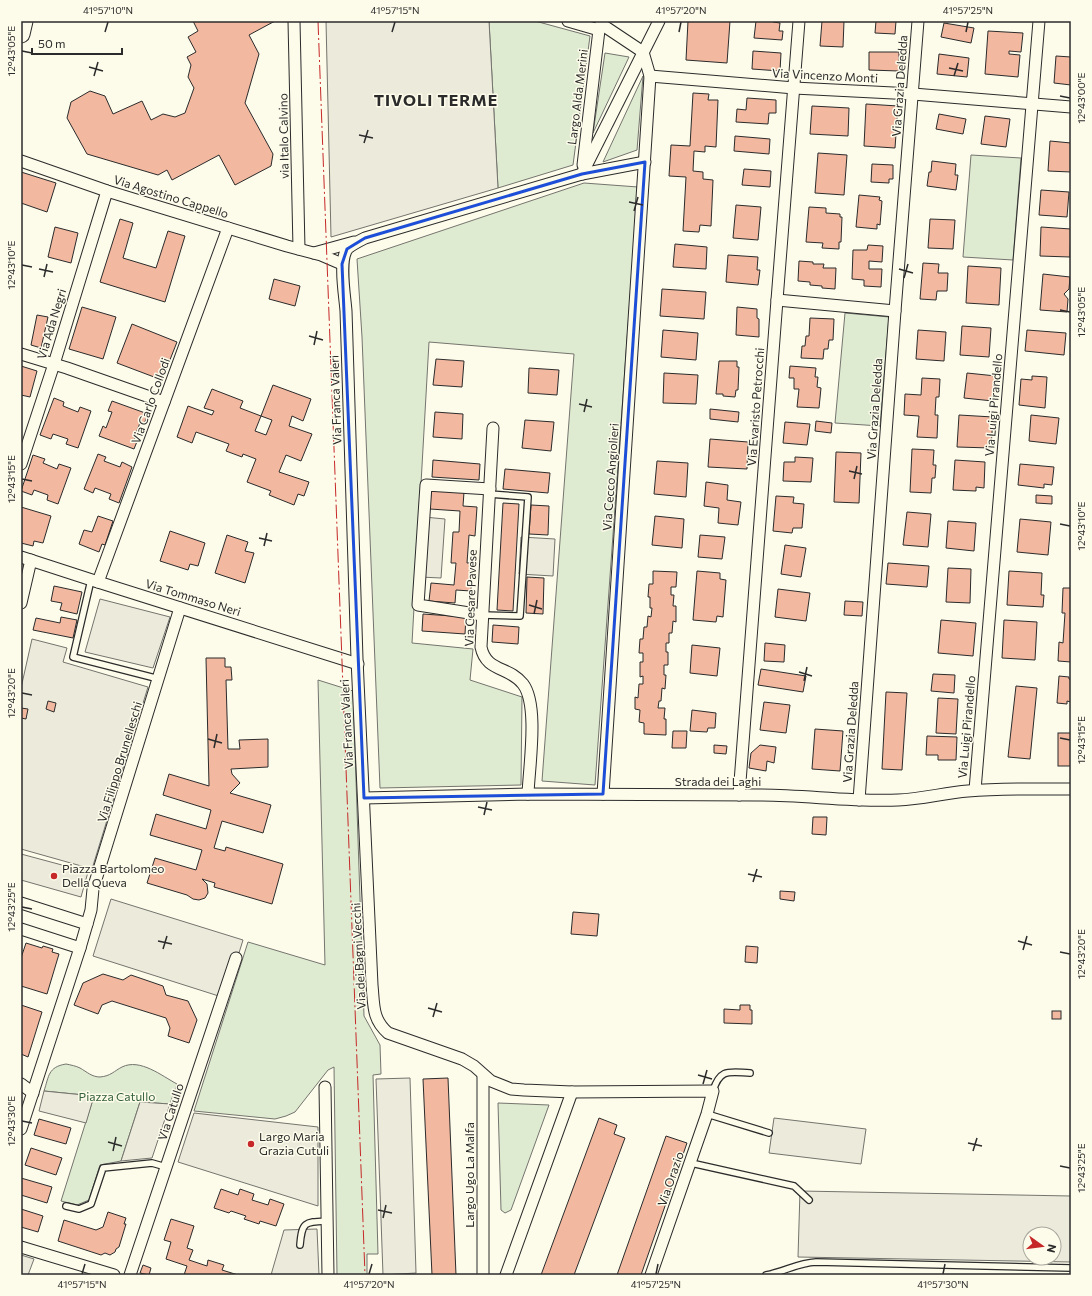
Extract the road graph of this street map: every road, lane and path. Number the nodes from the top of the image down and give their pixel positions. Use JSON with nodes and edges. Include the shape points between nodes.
{"nodes":[{"id":1,"x":24,"y":21,"type":"edge"},
{"id":2,"x":294,"y":21,"type":"edge"},
{"id":3,"x":568,"y":21,"type":"edge"},
{"id":4,"x":659,"y":21,"type":"edge"},
{"id":5,"x":799,"y":21,"type":"edge"},
{"id":6,"x":918,"y":21,"type":"edge"},
{"id":7,"x":1039,"y":21,"type":"edge"},
{"id":8,"x":601,"y":25,"type":"edge"},
{"id":9,"x":21,"y":34,"type":"edge"},
{"id":10,"x":643,"y":52,"type":"junction"},
{"id":11,"x":650,"y":76,"type":"junction"},
{"id":12,"x":794,"y":88,"type":"junction"},
{"id":13,"x":913,"y":94,"type":"junction"},
{"id":14,"x":1032,"y":104,"type":"junction"},
{"id":15,"x":1071,"y":107,"type":"edge"},
{"id":16,"x":21,"y":161,"type":"edge"},
{"id":17,"x":645,"y":162,"type":"junction"},
{"id":18,"x":582,"y":174,"type":"junction"},
{"id":19,"x":107,"y":191,"type":"junction"},
{"id":20,"x":228,"y":228,"type":"junction"},
{"id":21,"x":365,"y":238,"type":"junction"},
{"id":22,"x":299,"y":250,"type":"junction"},
{"id":23,"x":314,"y":253,"type":"junction"},
{"id":24,"x":342,"y":264,"type":"junction"},
{"id":25,"x":777,"y":300,"type":"junction"},
{"id":26,"x":895,"y":311,"type":"junction"},
{"id":27,"x":21,"y":354,"type":"edge"},
{"id":28,"x":54,"y":364,"type":"junction"},
{"id":29,"x":164,"y":402,"type":"junction"},
{"id":30,"x":493,"y":428,"type":"dead end"},
{"id":31,"x":21,"y":464,"type":"edge"},
{"id":32,"x":489,"y":492,"type":"junction"},
{"id":33,"x":26,"y":558,"type":"edge"},
{"id":34,"x":95,"y":581,"type":"junction"},
{"id":35,"x":21,"y":603,"type":"edge"},
{"id":36,"x":180,"y":608,"type":"junction"},
{"id":37,"x":482,"y":615,"type":"junction"},
{"id":38,"x":358,"y":664,"type":"junction"},
{"id":39,"x":159,"y":679,"type":"junction"},
{"id":40,"x":1071,"y":789,"type":"edge"},
{"id":41,"x":975,"y":790,"type":"junction"},
{"id":42,"x":528,"y":794,"type":"junction"},
{"id":43,"x":603,"y":794,"type":"junction"},
{"id":44,"x":739,"y":795,"type":"junction"},
{"id":45,"x":364,"y":798,"type":"junction"},
{"id":46,"x":859,"y":800,"type":"junction"},
{"id":47,"x":21,"y":903,"type":"edge"},
{"id":48,"x":87,"y":924,"type":"junction"},
{"id":49,"x":21,"y":929,"type":"edge"},
{"id":50,"x":80,"y":948,"type":"junction"},
{"id":51,"x":236,"y":958,"type":"dead end"},
{"id":52,"x":750,"y":1073,"type":"dead end"},
{"id":53,"x":483,"y":1075,"type":"junction"},
{"id":54,"x":21,"y":1084,"type":"edge"},
{"id":55,"x":325,"y":1087,"type":"dead end"},
{"id":56,"x":713,"y":1091,"type":"junction"},
{"id":57,"x":572,"y":1092,"type":"junction"},
{"id":58,"x":33,"y":1093,"type":"junction"},
{"id":59,"x":707,"y":1114,"type":"junction"},
{"id":60,"x":21,"y":1129,"type":"edge"},
{"id":61,"x":769,"y":1133,"type":"dead end"},
{"id":62,"x":691,"y":1163,"type":"junction"},
{"id":63,"x":166,"y":1167,"type":"junction"},
{"id":64,"x":809,"y":1200,"type":"dead end"},
{"id":65,"x":66,"y":1206,"type":"dead end"},
{"id":66,"x":328,"y":1221,"type":"junction"},
{"id":67,"x":300,"y":1245,"type":"dead end"},
{"id":68,"x":21,"y":1247,"type":"edge"},
{"id":69,"x":1071,"y":1268,"type":"edge"},
{"id":70,"x":113,"y":1275,"type":"edge"},
{"id":71,"x":130,"y":1275,"type":"edge"},
{"id":72,"x":328,"y":1275,"type":"edge"},
{"id":73,"x":483,"y":1275,"type":"edge"},
{"id":74,"x":506,"y":1275,"type":"edge"},
{"id":75,"x":651,"y":1275,"type":"edge"},
{"id":76,"x":766,"y":1275,"type":"edge"}],
"edges":[{"from":1,"to":9,"type":"main road"},
{"from":2,"to":22,"type":"street","name":"via Italo Calvino"},
{"from":3,"to":8,"type":"street"},
{"from":4,"to":10,"type":"street","name":"Largo Alda Merini"},
{"from":5,"to":12,"type":"street","name":"Via Evaristo Petrocchi"},
{"from":6,"to":13,"type":"street","name":"Via Grazia Deledda"},
{"from":7,"to":14,"type":"street","name":"Via Luigi Pirandello"},
{"from":8,"to":10,"type":"street"},
{"from":8,"to":18,"type":"street","name":"Largo Alda Merini"},
{"from":10,"to":11,"type":"street"},
{"from":10,"to":18,"type":"street","name":"Largo Alda Merini"},
{"from":11,"to":12,"type":"street","name":"Via Vincenzo Monti"},
{"from":11,"to":17,"type":"street"},
{"from":12,"to":13,"type":"street","name":"Via Vincenzo Monti"},
{"from":12,"to":25,"type":"street","name":"Via Evaristo Petrocchi"},
{"from":13,"to":14,"type":"street","name":"Via Vincenzo Monti"},
{"from":13,"to":26,"type":"street","name":"Via Grazia Deledda"},
{"from":14,"to":15,"type":"street","name":"Via Vincenzo Monti"},
{"from":14,"to":41,"type":"street","name":"Via Luigi Pirandello"},
{"from":16,"to":19,"type":"street","name":"Via Agostino Cappello"},
{"from":17,"to":18,"type":"street"},
{"from":17,"to":43,"type":"street","name":"Via Cecco Angiolieri"},
{"from":18,"to":21,"type":"street"},
{"from":19,"to":20,"type":"street","name":"Via Agostino Cappello"},
{"from":19,"to":28,"type":"street","name":"Via Ada Negri"},
{"from":20,"to":22,"type":"street","name":"Via Agostino Cappello"},
{"from":20,"to":29,"type":"street","name":"Via Carlo Collodi"},
{"from":21,"to":23,"type":"street"},
{"from":21,"to":24,"type":"street","via":[[347,249]]},
{"from":22,"to":23,"type":"street","name":"Via Agostino Cappello"},
{"from":23,"to":24,"type":"street","name":"Via Agostino Cappello"},
{"from":24,"to":38,"type":"street","name":"Via Franca Valeri","via":[[346,311]]},
{"from":25,"to":26,"type":"street"},
{"from":25,"to":44,"type":"street","name":"Via Evaristo Petrocchi"},
{"from":26,"to":46,"type":"street","name":"Via Grazia Deledda"},
{"from":27,"to":28,"type":"street"},
{"from":28,"to":29,"type":"street"},
{"from":28,"to":31,"type":"street","name":"Via Ada Negri"},
{"from":29,"to":34,"type":"street","name":"Via Carlo Collodi"},
{"from":30,"to":32,"type":"street","name":"Via Cesare Pavese"},
{"from":32,"to":37,"type":"street","name":"Via Cesare Pavese"},
{"from":32,"to":37,"type":"lane","via":[[528,497],[520,616]]},
{"from":32,"to":37,"type":"street","via":[[426,484],[418,605]]},
{"from":33,"to":34,"type":"street","name":"Via Tommaso Neri"},
{"from":33,"to":35,"type":"street"},
{"from":34,"to":36,"type":"street","name":"Via Tommaso Neri"},
{"from":34,"to":39,"type":"lane","via":[[73,658]]},
{"from":36,"to":38,"type":"street","name":"Via Tommaso Neri"},
{"from":36,"to":39,"type":"street","name":"Via Filippo Brunelleschi"},
{"from":37,"to":42,"type":"street","name":"Via Cesare Pavese","via":[[481,642],[484,658],[492,665],[516,676],[524,685],[530,699],[532,724]]},
{"from":38,"to":45,"type":"street","name":"Via Franca Valeri"},
{"from":39,"to":48,"type":"street","name":"Via Filippo Brunelleschi","via":[[94,889]]},
{"from":40,"to":41,"type":"street","name":"Strada dei Laghi"},
{"from":41,"to":46,"type":"street","name":"Strada dei Laghi","via":[[905,800]]},
{"from":42,"to":43,"type":"street","name":"Strada dei Laghi"},
{"from":42,"to":45,"type":"street","name":"Strada dei Laghi"},
{"from":43,"to":44,"type":"street","name":"Strada dei Laghi"},
{"from":44,"to":46,"type":"street","name":"Strada dei Laghi","via":[[794,795]]},
{"from":45,"to":53,"type":"street","name":"Via dei Bagni Vecchi","via":[[372,985],[376,1018],[388,1033],[462,1059]]},
{"from":47,"to":48,"type":"street"},
{"from":48,"to":50,"type":"street"},
{"from":49,"to":50,"type":"street"},
{"from":50,"to":58,"type":"street"},
{"from":51,"to":63,"type":"street","name":"Via Catullo"},
{"from":52,"to":56,"type":"lane","via":[[729,1072],[720,1076]]},
{"from":53,"to":57,"type":"street","name":"Via dei Bagni Vecchi","via":[[511,1089]]},
{"from":53,"to":73,"type":"street","name":"Largo Ugo La Malfa"},
{"from":54,"to":58,"type":"street"},
{"from":55,"to":66,"type":"street"},
{"from":56,"to":57,"type":"street","name":"Via dei Bagni Vecchi"},
{"from":56,"to":59,"type":"street","name":"Via Orazio"},
{"from":57,"to":74,"type":"street"},
{"from":58,"to":60,"type":"street"},
{"from":59,"to":61,"type":"lane"},
{"from":59,"to":62,"type":"street","name":"Via Orazio"},
{"from":62,"to":64,"type":"lane","via":[[794,1186]]},
{"from":62,"to":75,"type":"street","name":"Via Orazio"},
{"from":63,"to":65,"type":"lane","via":[[152,1163],[103,1168],[91,1204],[79,1209]]},
{"from":63,"to":71,"type":"street","name":"Via Catullo"},
{"from":66,"to":67,"type":"lane","via":[[305,1224]]},
{"from":66,"to":72,"type":"street"},
{"from":68,"to":70,"type":"street"},
{"from":69,"to":76,"type":"lane","via":[[816,1262]]}]}
